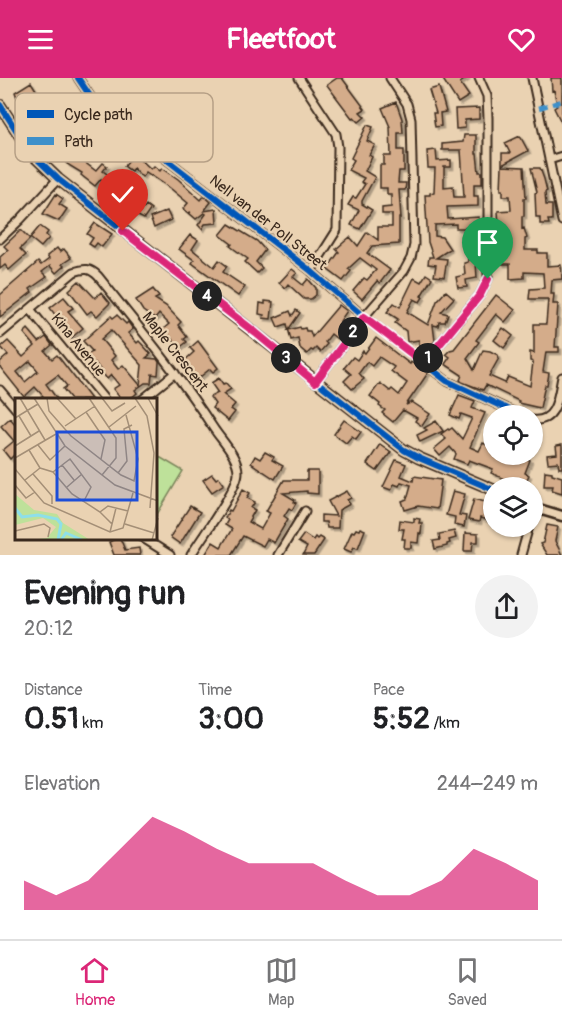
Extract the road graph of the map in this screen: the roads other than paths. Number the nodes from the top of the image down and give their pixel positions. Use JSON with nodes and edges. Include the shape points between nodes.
{"nodes":[{"id":1,"x":78,"y":78,"type":"edge"},
{"id":2,"x":299,"y":78,"type":"edge"},
{"id":3,"x":390,"y":78,"type":"edge"},
{"id":4,"x":479,"y":78,"type":"edge"},
{"id":5,"x":532,"y":78,"type":"edge"},
{"id":6,"x":88,"y":93,"type":"edge"},
{"id":7,"x":0,"y":105,"type":"edge"},
{"id":8,"x":15,"y":128,"type":"edge"},
{"id":9,"x":562,"y":156,"type":"edge"},
{"id":10,"x":549,"y":160,"type":"junction"},
{"id":11,"x":40,"y":162,"type":"edge"},
{"id":12,"x":170,"y":162,"type":"edge"},
{"id":13,"x":58,"y":179,"type":"junction"},
{"id":14,"x":559,"y":194,"type":"edge"},
{"id":15,"x":562,"y":221,"type":"edge"},
{"id":16,"x":0,"y":239,"type":"edge"},
{"id":17,"x":311,"y":271,"type":"junction"},
{"id":18,"x":30,"y":309,"type":"junction"},
{"id":19,"x":364,"y":317,"type":"junction"},
{"id":20,"x":0,"y":334,"type":"edge"},
{"id":21,"x":424,"y":363,"type":"junction"},
{"id":22,"x":175,"y":373,"type":"junction"},
{"id":23,"x":562,"y":377,"type":"edge"},
{"id":24,"x":315,"y":382,"type":"junction"},
{"id":25,"x":0,"y":390,"type":"edge"},
{"id":26,"x":103,"y":398,"type":"edge"},
{"id":27,"x":144,"y":398,"type":"edge"},
{"id":28,"x":498,"y":405,"type":"edge"},
{"id":29,"x":15,"y":408,"type":"edge"},
{"id":30,"x":543,"y":419,"type":"edge"},
{"id":31,"x":483,"y":485,"type":"edge"},
{"id":32,"x":305,"y":511,"type":"dead end"},
{"id":33,"x":543,"y":511,"type":"edge"},
{"id":34,"x":562,"y":516,"type":"edge"},
{"id":35,"x":526,"y":537,"type":"edge"},
{"id":36,"x":146,"y":540,"type":"edge"},
{"id":37,"x":170,"y":555,"type":"edge"},
{"id":38,"x":191,"y":555,"type":"edge"},
{"id":39,"x":278,"y":555,"type":"edge"},
{"id":40,"x":520,"y":555,"type":"edge"}],
"edges":[{"from":1,"to":6,"type":"street","name":"Nell van der Poll Street"},
{"from":2,"to":17,"type":"street","via":[[336,134],[338,147],[337,230]]},
{"from":3,"to":19,"type":"street","via":[[411,118],[414,246],[404,271]]},
{"from":4,"to":21,"type":"street","via":[[487,96],[488,118],[488,279],[480,295]]},
{"from":5,"to":10,"type":"street"},
{"from":7,"to":8,"type":"street"},
{"from":9,"to":10,"type":"street"},
{"from":10,"to":14,"type":"street"},
{"from":11,"to":13,"type":"street"},
{"from":12,"to":17,"type":"street","name":"Nell van der Poll Street"},
{"from":13,"to":16,"type":"street"},
{"from":13,"to":24,"type":"street"},
{"from":14,"to":15,"type":"street"},
{"from":17,"to":19,"type":"street","name":"Nell van der Poll Street"},
{"from":18,"to":20,"type":"street","name":"Maple Crescent"},
{"from":18,"to":22,"type":"street","name":"Maple Crescent","via":[[74,272],[92,270]]},
{"from":18,"to":26,"type":"street","name":"Kina Avenue"},
{"from":19,"to":21,"type":"street","name":"Nell van der Poll Street"},
{"from":19,"to":24,"type":"street"},
{"from":21,"to":28,"type":"street","name":"Nell van der Poll Street","via":[[447,381]]},
{"from":22,"to":27,"type":"street"},
{"from":22,"to":38,"type":"street","name":"Maple Crescent","via":[[238,470],[232,489]]},
{"from":23,"to":30,"type":"street","via":[[552,414]]},
{"from":24,"to":31,"type":"street","via":[[404,450]]},
{"from":25,"to":29,"type":"street"},
{"from":32,"to":39,"type":"street"},
{"from":33,"to":34,"type":"street"},
{"from":35,"to":40,"type":"street"},
{"from":36,"to":37,"type":"street"}]}
